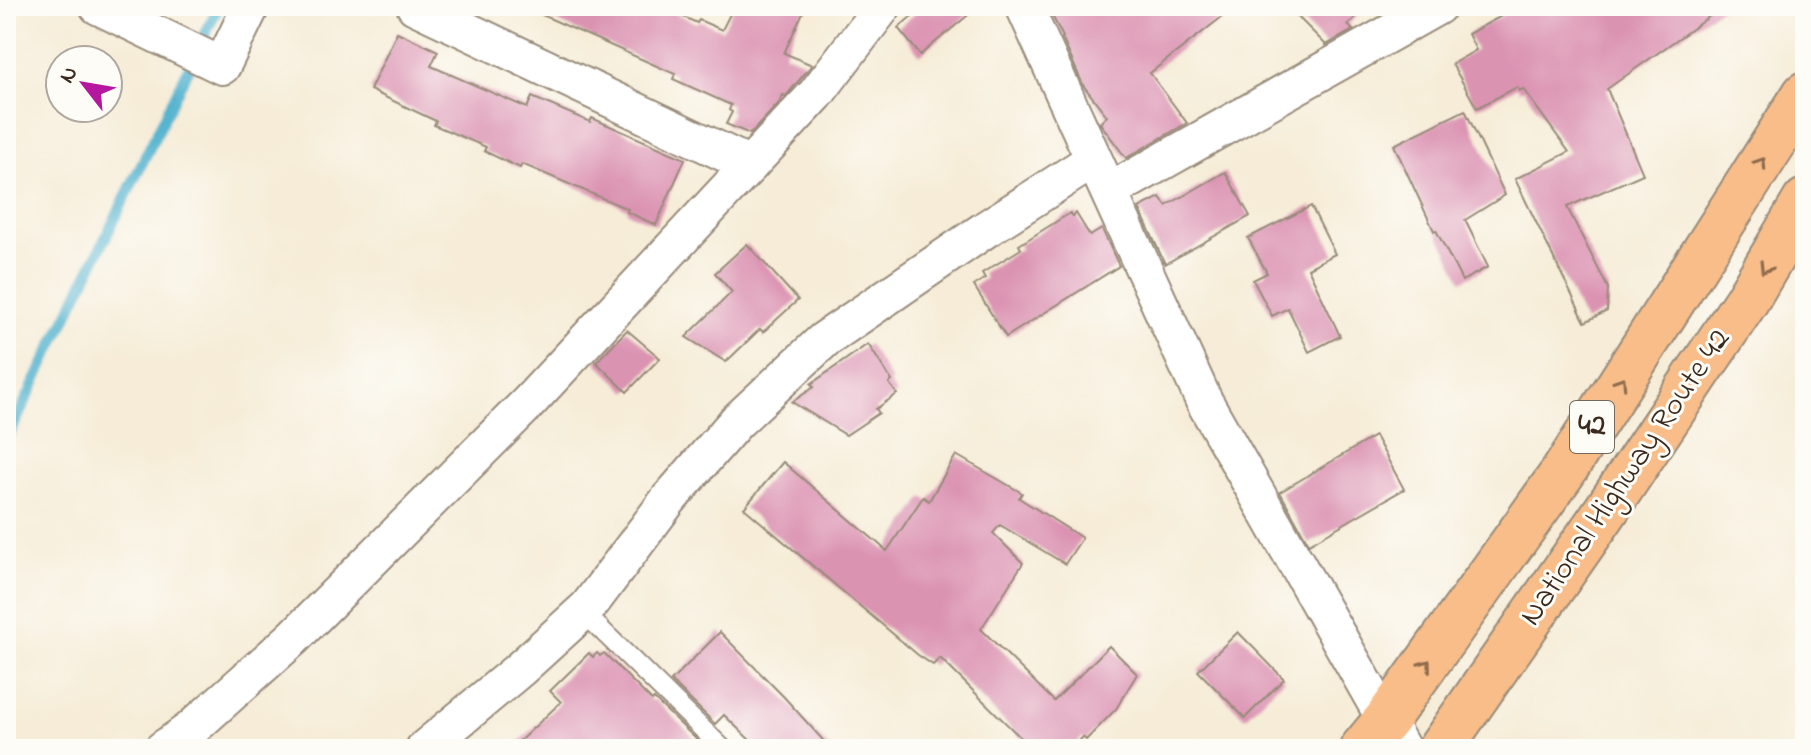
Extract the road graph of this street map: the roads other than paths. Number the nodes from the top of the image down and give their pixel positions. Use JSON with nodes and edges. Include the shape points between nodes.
{"nodes":[{"id":1,"x":98,"y":6,"type":"edge"},
{"id":2,"x":251,"y":6,"type":"edge"},
{"id":3,"x":415,"y":6,"type":"edge"},
{"id":4,"x":883,"y":6,"type":"edge"},
{"id":5,"x":1024,"y":6,"type":"edge"},
{"id":6,"x":1438,"y":6,"type":"edge"},
{"id":7,"x":1805,"y":94,"type":"edge"},
{"id":8,"x":1093,"y":160,"type":"junction"},
{"id":9,"x":750,"y":165,"type":"junction"},
{"id":10,"x":1110,"y":191,"type":"junction"},
{"id":11,"x":1805,"y":201,"type":"edge"},
{"id":12,"x":583,"y":612,"type":"junction"},
{"id":13,"x":1383,"y":739,"type":"edge"},
{"id":14,"x":163,"y":749,"type":"edge"},
{"id":15,"x":424,"y":749,"type":"edge"},
{"id":16,"x":723,"y":749,"type":"edge"},
{"id":17,"x":1440,"y":749,"type":"edge"}],
"edges":[{"from":1,"to":2,"type":"street","via":[[222,66]]},
{"from":3,"to":9,"type":"street"},
{"from":4,"to":9,"type":"street","via":[[816,94]]},
{"from":5,"to":8,"type":"street"},
{"from":6,"to":10,"type":"street"},
{"from":13,"to":7,"type":"highway","name":"National Highway Route 42","number":"42","one_way":true,"via":[[1564,471]]},
{"from":8,"to":10,"type":"street"},
{"from":8,"to":12,"type":"street","via":[[824,340],[736,422]]},
{"from":9,"to":14,"type":"street","via":[[528,403],[293,638]]},
{"from":10,"to":13,"type":"street","via":[[1204,401]]},
{"from":11,"to":17,"type":"highway","name":"National Highway Route 42","number":"42","one_way":true,"via":[[1746,301]]},
{"from":12,"to":15,"type":"street"},
{"from":12,"to":16,"type":"lane"}]}
